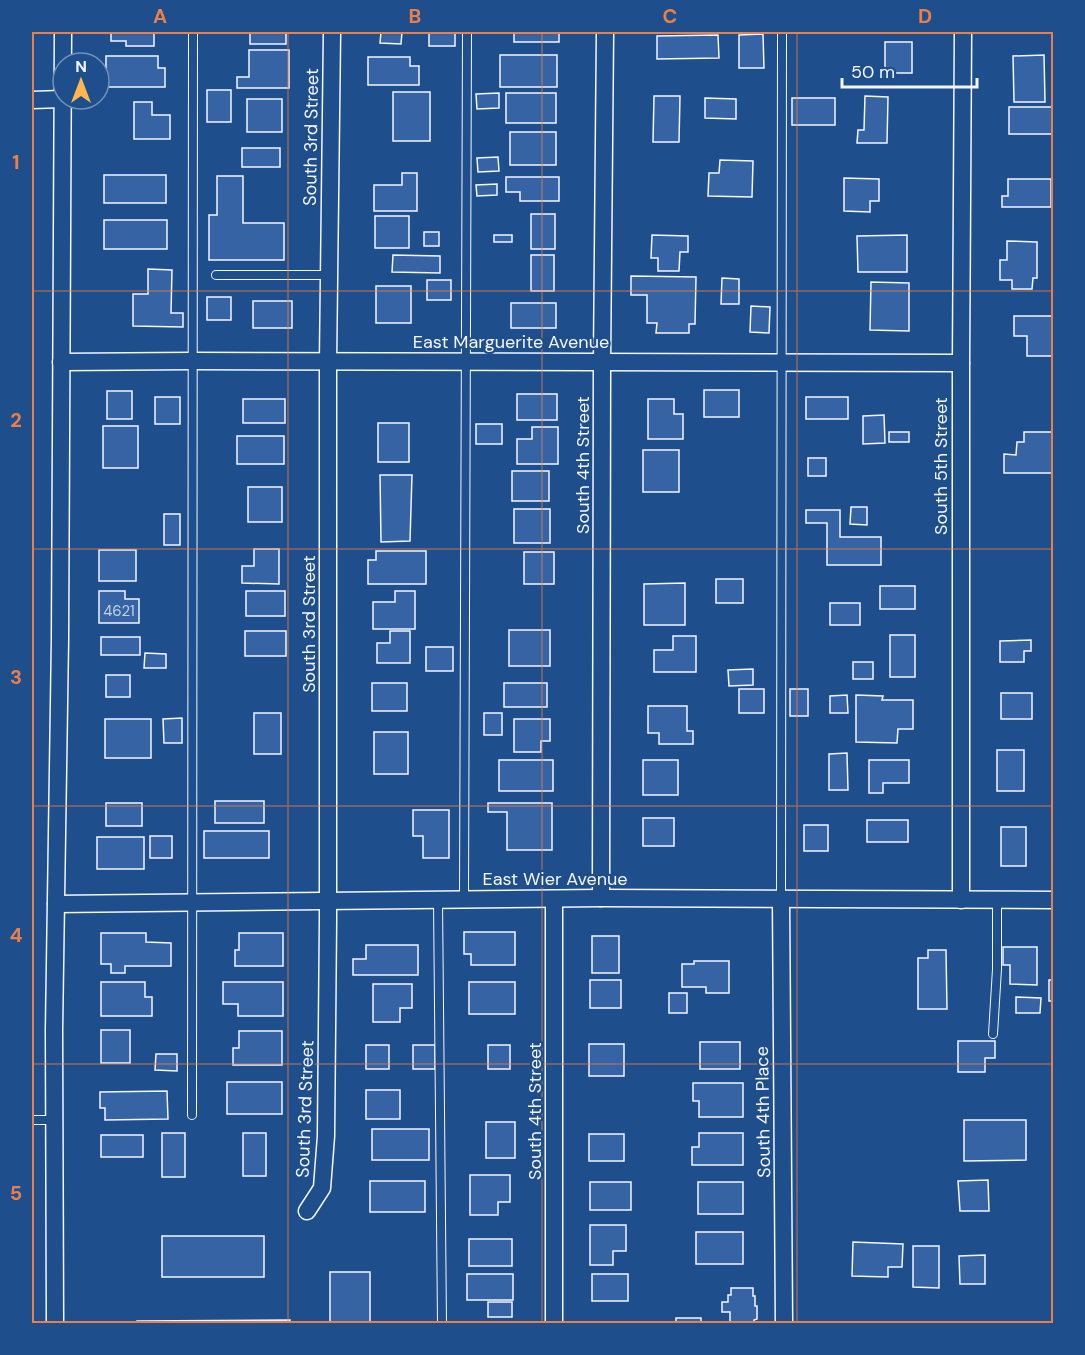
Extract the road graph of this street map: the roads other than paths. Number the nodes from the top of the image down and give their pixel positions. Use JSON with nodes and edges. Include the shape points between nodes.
{"nodes":[{"id":1,"x":63,"y":32,"type":"edge"},
{"id":2,"x":193,"y":32,"type":"edge"},
{"id":3,"x":332,"y":32,"type":"edge"},
{"id":4,"x":467,"y":32,"type":"edge"},
{"id":5,"x":605,"y":32,"type":"edge"},
{"id":6,"x":782,"y":32,"type":"edge"},
{"id":7,"x":963,"y":32,"type":"edge"},
{"id":8,"x":63,"y":51,"type":"edge"},
{"id":9,"x":32,"y":99,"type":"edge"},
{"id":10,"x":51,"y":99,"type":"edge"},
{"id":11,"x":62,"y":111,"type":"edge"},
{"id":12,"x":329,"y":274,"type":"junction"},
{"id":13,"x":216,"y":275,"type":"dead end"},
{"id":14,"x":192,"y":361,"type":"junction"},
{"id":15,"x":61,"y":362,"type":"junction"},
{"id":16,"x":328,"y":362,"type":"junction"},
{"id":17,"x":466,"y":362,"type":"junction"},
{"id":18,"x":602,"y":362,"type":"junction"},
{"id":19,"x":781,"y":362,"type":"junction"},
{"id":20,"x":961,"y":363,"type":"junction"},
{"id":21,"x":602,"y":898,"type":"junction"},
{"id":22,"x":464,"y":899,"type":"junction"},
{"id":23,"x":554,"y":899,"type":"junction"},
{"id":24,"x":781,"y":899,"type":"junction"},
{"id":25,"x":328,"y":900,"type":"junction"},
{"id":26,"x":438,"y":900,"type":"junction"},
{"id":27,"x":961,"y":900,"type":"junction"},
{"id":28,"x":997,"y":900,"type":"junction"},
{"id":29,"x":1053,"y":900,"type":"edge"},
{"id":30,"x":191,"y":902,"type":"junction"},
{"id":31,"x":56,"y":904,"type":"junction"},
{"id":32,"x":993,"y":1034,"type":"dead end"},
{"id":33,"x":192,"y":1115,"type":"dead end"},
{"id":34,"x":32,"y":1120,"type":"edge"},
{"id":35,"x":55,"y":1120,"type":"junction"},
{"id":36,"x":307,"y":1211,"type":"dead end"},
{"id":37,"x":55,"y":1323,"type":"edge"},
{"id":38,"x":442,"y":1323,"type":"edge"},
{"id":39,"x":554,"y":1323,"type":"edge"},
{"id":40,"x":784,"y":1323,"type":"edge"}],
"edges":[{"from":1,"to":8,"type":"street"},
{"from":2,"to":14,"type":"lane"},
{"from":3,"to":12,"type":"street","name":"South 3rd Street"},
{"from":4,"to":17,"type":"lane"},
{"from":5,"to":18,"type":"street","name":"South 4th Street"},
{"from":6,"to":19,"type":"lane"},
{"from":7,"to":20,"type":"street","name":"South 5th Street"},
{"from":9,"to":10,"type":"street"},
{"from":11,"to":15,"type":"street"},
{"from":12,"to":13,"type":"lane"},
{"from":12,"to":16,"type":"street","name":"South 3rd Street"},
{"from":14,"to":15,"type":"street","name":"East Marguerite Avenue"},
{"from":14,"to":16,"type":"street","name":"East Marguerite Avenue"},
{"from":14,"to":30,"type":"lane"},
{"from":15,"to":31,"type":"street"},
{"from":16,"to":17,"type":"street","name":"East Marguerite Avenue"},
{"from":16,"to":25,"type":"street","name":"South 3rd Street"},
{"from":17,"to":18,"type":"street","name":"East Marguerite Avenue"},
{"from":17,"to":22,"type":"lane"},
{"from":18,"to":19,"type":"street","name":"East Marguerite Avenue"},
{"from":18,"to":21,"type":"street","name":"South 4th Street"},
{"from":19,"to":20,"type":"street","name":"East Marguerite Avenue"},
{"from":19,"to":24,"type":"lane"},
{"from":20,"to":27,"type":"street","name":"South 5th Street"},
{"from":21,"to":23,"type":"street","name":"East Wier Avenue"},
{"from":21,"to":24,"type":"street","name":"East Wier Avenue"},
{"from":22,"to":23,"type":"street","name":"East Wier Avenue"},
{"from":22,"to":26,"type":"street","name":"East Wier Avenue"},
{"from":23,"to":39,"type":"street","name":"South 4th Street"},
{"from":24,"to":27,"type":"street","name":"East Wier Avenue"},
{"from":24,"to":40,"type":"street","name":"South 4th Place"},
{"from":25,"to":26,"type":"street","name":"East Wier Avenue"},
{"from":25,"to":30,"type":"street","name":"East Wier Avenue"},
{"from":25,"to":36,"type":"street","name":"South 3rd Street","via":[[326,1136],[322,1188]]},
{"from":26,"to":38,"type":"lane"},
{"from":27,"to":28,"type":"street","name":"East Wier Avenue"},
{"from":28,"to":29,"type":"street","name":"East Wier Avenue"},
{"from":28,"to":32,"type":"lane"},
{"from":30,"to":31,"type":"street","name":"East Wier Avenue"},
{"from":30,"to":33,"type":"lane"},
{"from":31,"to":35,"type":"street"},
{"from":34,"to":35,"type":"lane"},
{"from":35,"to":37,"type":"street"}]}
